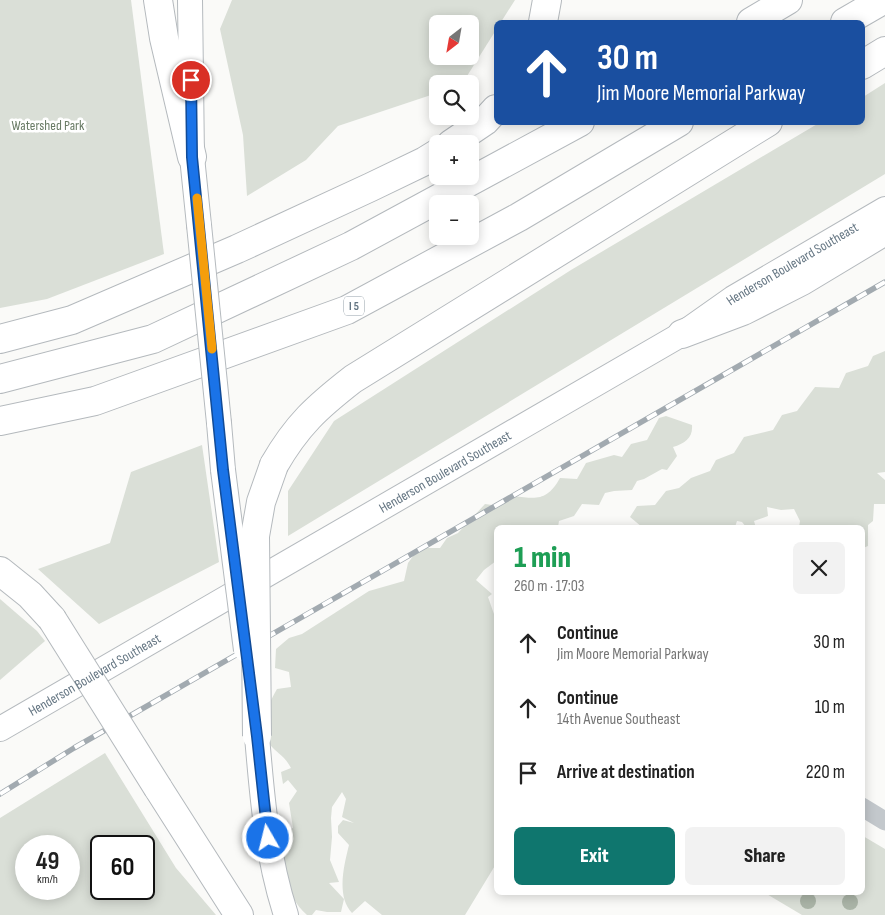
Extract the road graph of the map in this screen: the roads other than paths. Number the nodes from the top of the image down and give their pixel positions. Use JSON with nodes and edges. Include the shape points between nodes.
{"nodes":[{"id":1,"x":158,"y":0,"type":"edge"},
{"id":2,"x":190,"y":0,"type":"edge"},
{"id":3,"x":547,"y":0,"type":"edge"},
{"id":4,"x":788,"y":0,"type":"edge"},
{"id":5,"x":883,"y":0,"type":"edge"},
{"id":6,"x":543,"y":20,"type":"edge"},
{"id":7,"x":754,"y":20,"type":"edge"},
{"id":8,"x":848,"y":20,"type":"edge"},
{"id":9,"x":885,"y":51,"type":"edge"},
{"id":10,"x":865,"y":63,"type":"edge"},
{"id":11,"x":494,"y":111,"type":"edge"},
{"id":12,"x":574,"y":125,"type":"edge"},
{"id":13,"x":674,"y":125,"type":"edge"},
{"id":14,"x":763,"y":125,"type":"edge"},
{"id":15,"x":464,"y":135,"type":"edge"},
{"id":16,"x":192,"y":157,"type":"junction"},
{"id":17,"x":429,"y":158,"type":"edge"},
{"id":18,"x":885,"y":209,"type":"edge"},
{"id":19,"x":885,"y":231,"type":"edge"},
{"id":20,"x":682,"y":334,"type":"junction"},
{"id":21,"x":0,"y":339,"type":"edge"},
{"id":22,"x":0,"y":379,"type":"edge"},
{"id":23,"x":0,"y":421,"type":"edge"},
{"id":24,"x":0,"y":571,"type":"edge"},
{"id":25,"x":0,"y":729,"type":"edge"},
{"id":26,"x":257,"y":736,"type":"junction"},
{"id":27,"x":865,"y":809,"type":"edge"},
{"id":28,"x":885,"y":821,"type":"edge"},
{"id":29,"x":239,"y":915,"type":"edge"},
{"id":30,"x":286,"y":915,"type":"edge"}],
"edges":[{"from":1,"to":16,"type":"highway"},
{"from":2,"to":16,"type":"main road"},
{"from":3,"to":6,"type":"highway"},
{"from":4,"to":7,"type":"highway"},
{"from":5,"to":8,"type":"highway"},
{"from":9,"to":10,"type":"highway"},
{"from":11,"to":15,"type":"highway"},
{"from":12,"to":22,"type":"highway","via":[[351,246],[153,339]]},
{"from":13,"to":23,"type":"highway","number":"I 5","via":[[519,217],[347,310],[95,401]]},
{"from":14,"to":26,"type":"highway","bridge":true,"via":[[353,379],[305,420],[274,465],[261,502],[255,536]]},
{"from":16,"to":26,"type":"main road","bridge":true,"via":[[223,470]]},
{"from":17,"to":21,"type":"highway","via":[[371,188],[72,320]]},
{"from":18,"to":20,"type":"main road","name":"Henderson Boulevard Southeast","via":[[733,298]]},
{"from":19,"to":20,"type":"highway","via":[[743,312]]},
{"from":20,"to":25,"type":"main road","name":"Henderson Boulevard Southeast"},
{"from":24,"to":29,"type":"highway","bridge":true,"via":[[52,619]]},
{"from":26,"to":30,"type":"main road","via":[[265,820],[279,896]]},
{"from":27,"to":28,"type":"street"}]}
